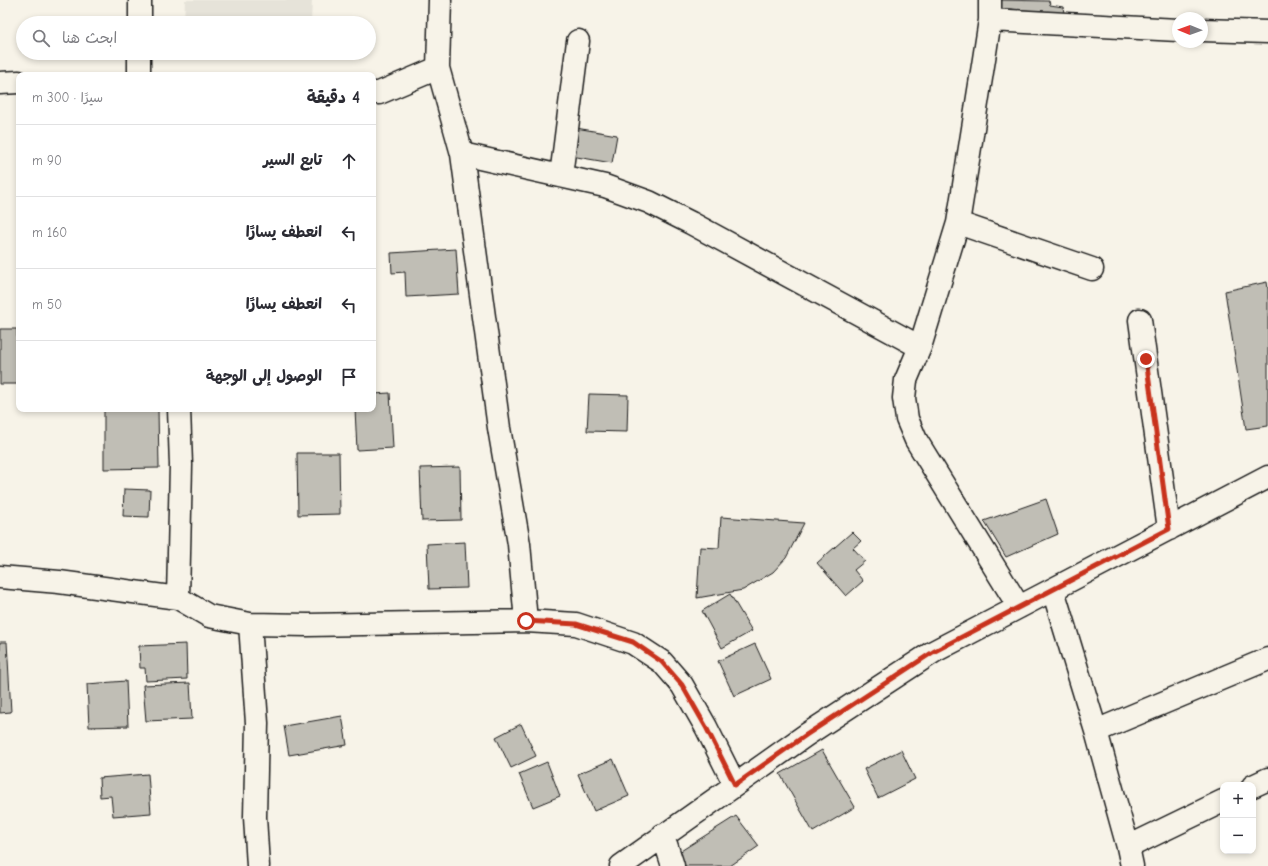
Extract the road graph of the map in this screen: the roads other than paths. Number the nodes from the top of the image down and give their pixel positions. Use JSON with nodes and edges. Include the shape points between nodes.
{"nodes":[{"id":1,"x":140,"y":0,"type":"edge"},
{"id":2,"x":440,"y":0,"type":"edge"},
{"id":3,"x":990,"y":10,"type":"edge"},
{"id":4,"x":140,"y":16,"type":"edge"},
{"id":5,"x":1172,"y":29,"type":"edge"},
{"id":6,"x":1208,"y":30,"type":"edge"},
{"id":7,"x":1268,"y":32,"type":"edge"},
{"id":8,"x":578,"y":41,"type":"dead end"},
{"id":9,"x":139,"y":60,"type":"edge"},
{"id":10,"x":438,"y":68,"type":"junction"},
{"id":11,"x":139,"y":72,"type":"edge"},
{"id":12,"x":16,"y":82,"type":"edge"},
{"id":13,"x":0,"y":83,"type":"edge"},
{"id":14,"x":376,"y":92,"type":"edge"},
{"id":15,"x":462,"y":154,"type":"junction"},
{"id":16,"x":561,"y":176,"type":"junction"},
{"id":17,"x":958,"y":223,"type":"junction"},
{"id":18,"x":1092,"y":269,"type":"dead end"},
{"id":19,"x":1140,"y":320,"type":"dead end"},
{"id":20,"x":920,"y":347,"type":"junction"},
{"id":21,"x":179,"y":412,"type":"edge"},
{"id":22,"x":1268,"y":477,"type":"edge"},
{"id":23,"x":1169,"y":529,"type":"junction"},
{"id":24,"x":0,"y":578,"type":"edge"},
{"id":25,"x":1053,"y":590,"type":"junction"},
{"id":26,"x":178,"y":598,"type":"junction"},
{"id":27,"x":1019,"y":607,"type":"junction"},
{"id":28,"x":526,"y":621,"type":"junction"},
{"id":29,"x":250,"y":624,"type":"junction"},
{"id":30,"x":1268,"y":658,"type":"edge"},
{"id":31,"x":1096,"y":731,"type":"junction"},
{"id":32,"x":1268,"y":779,"type":"edge"},
{"id":33,"x":735,"y":785,"type":"junction"},
{"id":34,"x":1256,"y":785,"type":"edge"},
{"id":35,"x":1220,"y":803,"type":"edge"},
{"id":36,"x":663,"y":835,"type":"junction"},
{"id":37,"x":1130,"y":857,"type":"edge"},
{"id":38,"x":258,"y":866,"type":"edge"},
{"id":39,"x":621,"y":866,"type":"edge"},
{"id":40,"x":673,"y":866,"type":"edge"}],
"edges":[{"from":1,"to":4,"type":"street"},
{"from":2,"to":10,"type":"street"},
{"from":3,"to":5,"type":"street"},
{"from":3,"to":17,"type":"street"},
{"from":6,"to":7,"type":"street"},
{"from":8,"to":16,"type":"street"},
{"from":9,"to":11,"type":"street"},
{"from":10,"to":14,"type":"street"},
{"from":10,"to":15,"type":"street"},
{"from":12,"to":13,"type":"street"},
{"from":15,"to":16,"type":"street"},
{"from":15,"to":28,"type":"street","via":[[499,428],[519,544]]},
{"from":16,"to":20,"type":"street","via":[[605,186],[649,202]]},
{"from":17,"to":18,"type":"street"},
{"from":17,"to":20,"type":"street"},
{"from":19,"to":23,"type":"street"},
{"from":20,"to":27,"type":"street","via":[[906,380],[904,398],[907,419],[916,440]]},
{"from":21,"to":26,"type":"street","via":[[181,464]]},
{"from":22,"to":23,"type":"street"},
{"from":23,"to":25,"type":"street"},
{"from":24,"to":26,"type":"street","via":[[59,582]]},
{"from":25,"to":27,"type":"street"},
{"from":25,"to":31,"type":"street"},
{"from":26,"to":29,"type":"street","via":[[209,616]]},
{"from":27,"to":33,"type":"street","via":[[933,652]]},
{"from":28,"to":29,"type":"street"},
{"from":28,"to":33,"type":"street","via":[[576,624],[633,642],[662,662],[682,685]]},
{"from":29,"to":38,"type":"street","via":[[257,723],[255,817]]},
{"from":30,"to":31,"type":"street"},
{"from":31,"to":37,"type":"street"},
{"from":32,"to":34,"type":"street"},
{"from":33,"to":36,"type":"street"},
{"from":35,"to":37,"type":"street"},
{"from":36,"to":39,"type":"street"},
{"from":36,"to":40,"type":"street"}]}
